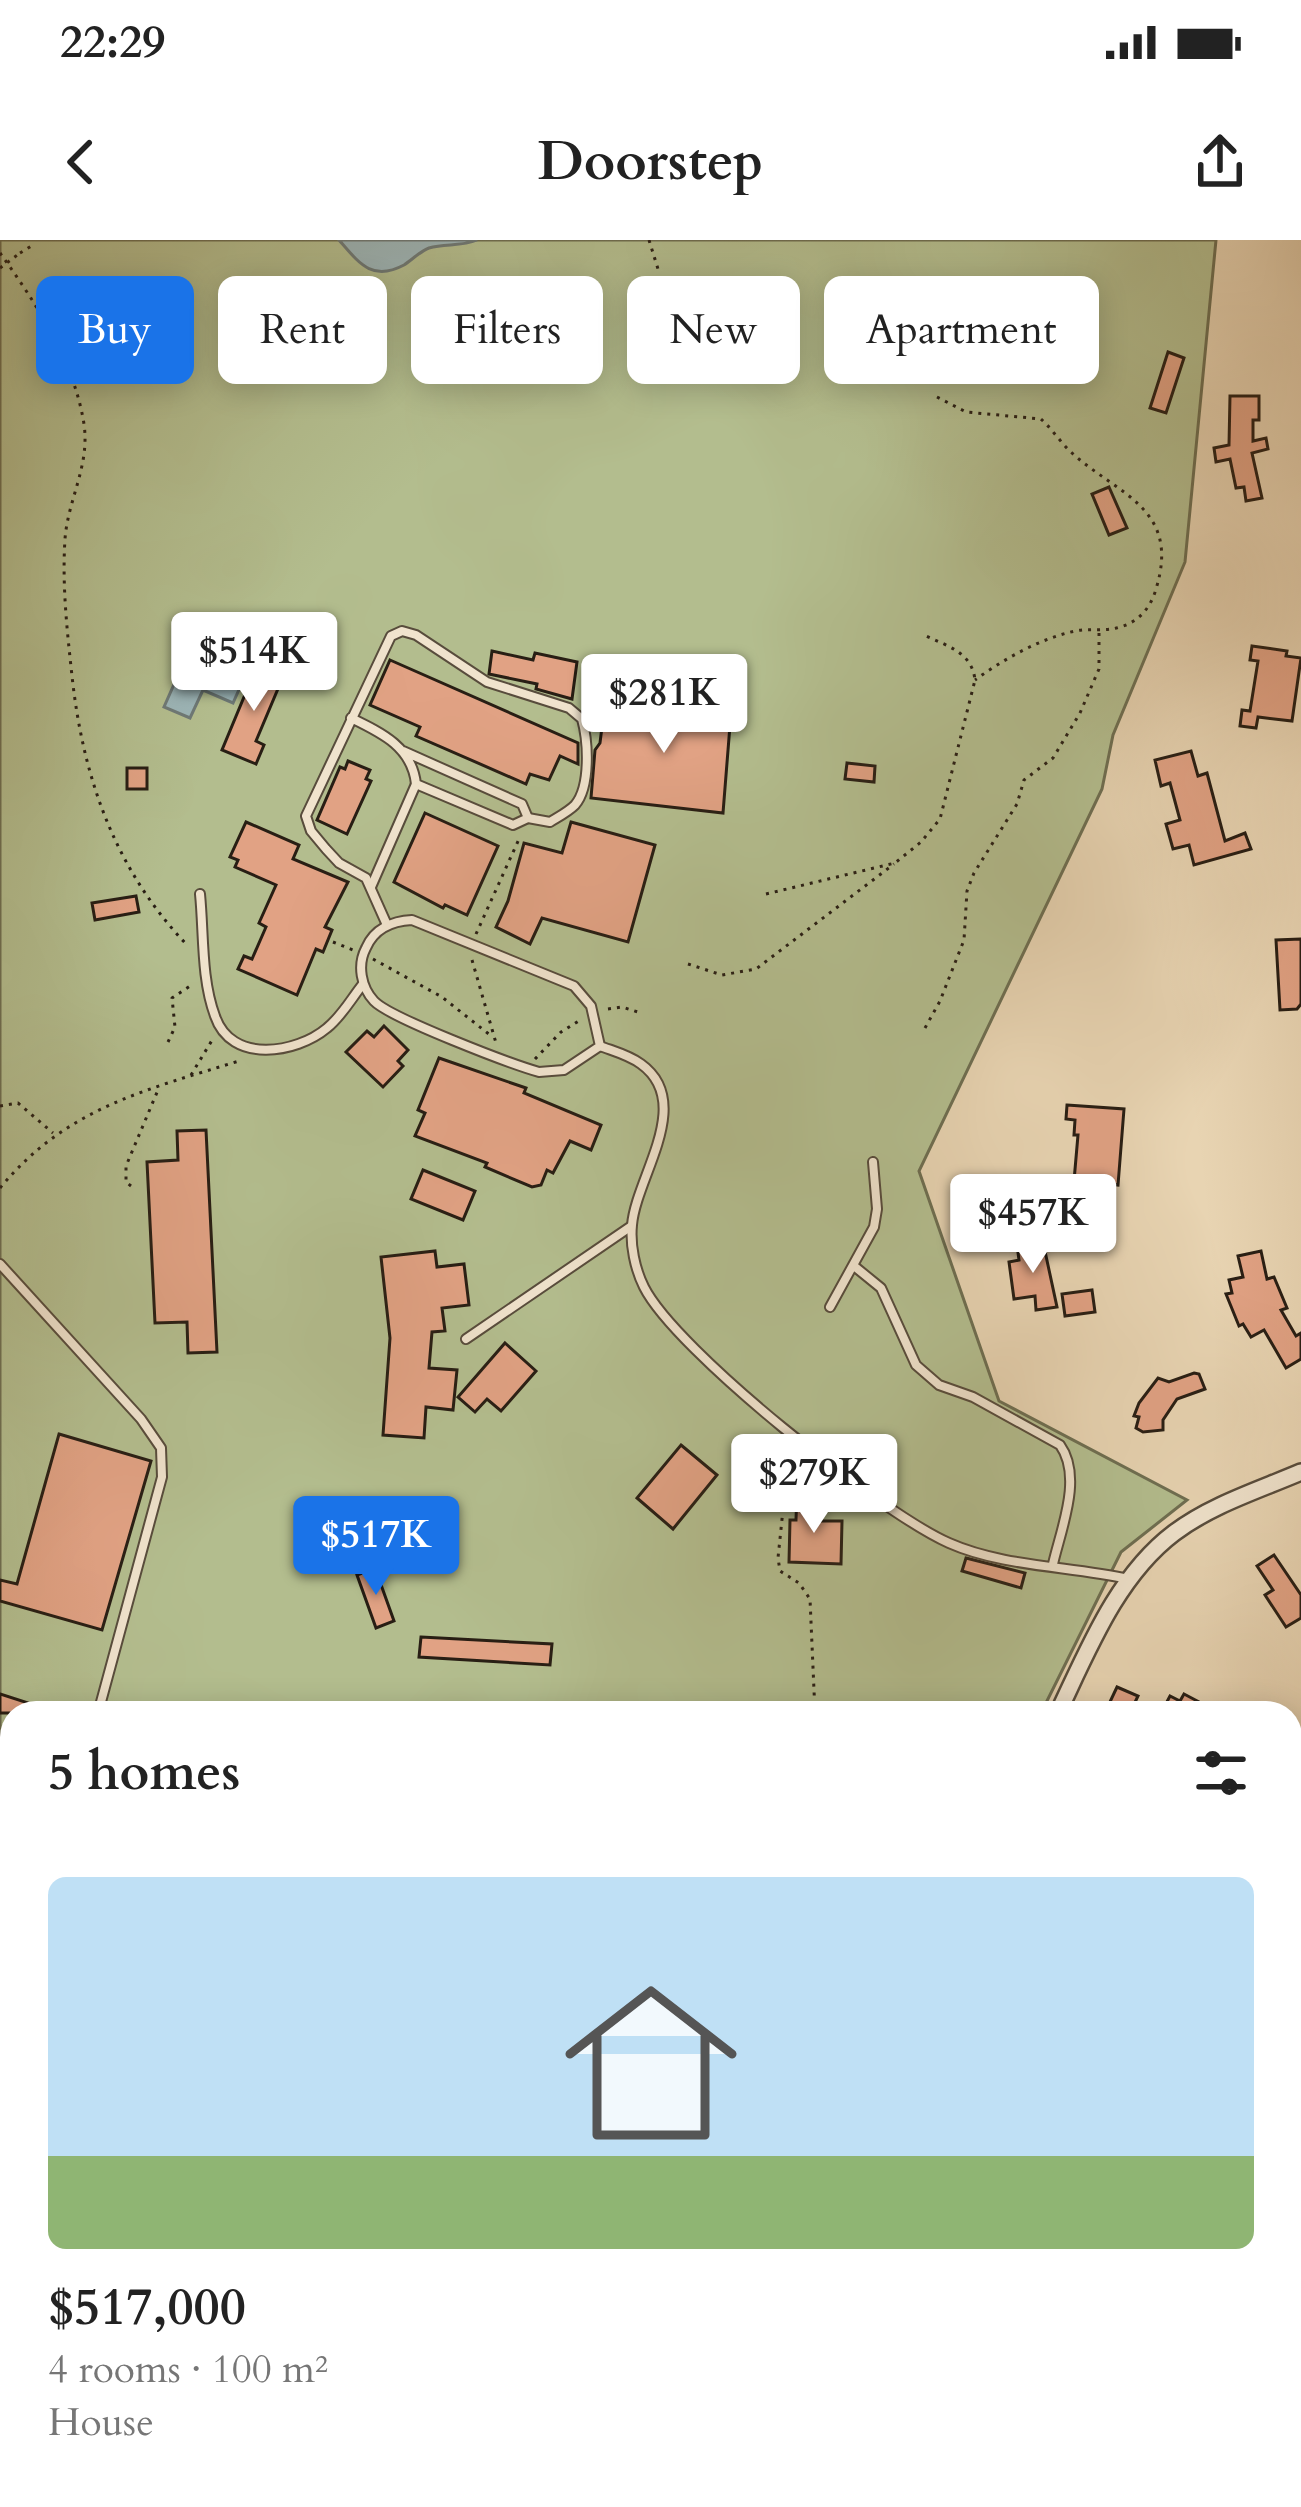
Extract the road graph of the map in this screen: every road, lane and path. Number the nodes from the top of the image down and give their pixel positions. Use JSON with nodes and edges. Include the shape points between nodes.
{"nodes":[{"id":1,"x":649,"y":240,"type":"edge"},
{"id":2,"x":33,"y":245,"type":"dead end"},
{"id":3,"x":0,"y":254,"type":"edge"},
{"id":4,"x":0,"y":268,"type":"edge"},
{"id":5,"x":658,"y":269,"type":"dead end"},
{"id":6,"x":938,"y":397,"type":"dead end"},
{"id":7,"x":1099,"y":631,"type":"junction"},
{"id":8,"x":924,"y":634,"type":"dead end"},
{"id":9,"x":975,"y":680,"type":"junction"},
{"id":10,"x":351,"y":718,"type":"junction"},
{"id":11,"x":404,"y":751,"type":"junction"},
{"id":12,"x":416,"y":784,"type":"junction"},
{"id":13,"x":528,"y":818,"type":"junction"},
{"id":14,"x":895,"y":862,"type":"junction"},
{"id":15,"x":371,"y":887,"type":"junction"},
{"id":16,"x":200,"y":894,"type":"dead end"},
{"id":17,"x":766,"y":894,"type":"dead end"},
{"id":18,"x":387,"y":926,"type":"junction"},
{"id":19,"x":333,"y":942,"type":"dead end"},
{"id":20,"x":472,"y":943,"type":"junction"},
{"id":21,"x":363,"y":954,"type":"junction"},
{"id":22,"x":688,"y":964,"type":"dead end"},
{"id":23,"x":206,"y":965,"type":"junction"},
{"id":24,"x":206,"y":980,"type":"junction"},
{"id":25,"x":363,"y":982,"type":"junction"},
{"id":26,"x":641,"y":1013,"type":"dead end"},
{"id":27,"x":594,"y":1015,"type":"junction"},
{"id":28,"x":218,"y":1024,"type":"junction"},
{"id":29,"x":925,"y":1028,"type":"dead end"},
{"id":30,"x":494,"y":1038,"type":"junction"},
{"id":31,"x":168,"y":1042,"type":"dead end"},
{"id":32,"x":599,"y":1046,"type":"junction"},
{"id":33,"x":273,"y":1051,"type":"junction"},
{"id":34,"x":496,"y":1056,"type":"junction"},
{"id":35,"x":529,"y":1069,"type":"junction"},
{"id":36,"x":190,"y":1077,"type":"junction"},
{"id":37,"x":158,"y":1087,"type":"junction"},
{"id":38,"x":0,"y":1106,"type":"edge"},
{"id":39,"x":54,"y":1134,"type":"junction"},
{"id":40,"x":873,"y":1162,"type":"dead end"},
{"id":41,"x":131,"y":1186,"type":"dead end"},
{"id":42,"x":0,"y":1189,"type":"edge"},
{"id":43,"x":632,"y":1226,"type":"junction"},
{"id":44,"x":0,"y":1264,"type":"edge"},
{"id":45,"x":854,"y":1266,"type":"junction"},
{"id":46,"x":830,"y":1307,"type":"dead end"},
{"id":47,"x":466,"y":1339,"type":"dead end"},
{"id":48,"x":1301,"y":1472,"type":"edge"},
{"id":49,"x":784,"y":1500,"type":"dead end"},
{"id":50,"x":1053,"y":1564,"type":"junction"},
{"id":51,"x":1129,"y":1579,"type":"junction"},
{"id":52,"x":101,"y":1701,"type":"edge"},
{"id":53,"x":814,"y":1701,"type":"edge"},
{"id":54,"x":1064,"y":1701,"type":"edge"}],
"edges":[{"from":1,"to":5,"type":"path"},
{"from":2,"to":4,"type":"path","bridge":true},
{"from":3,"to":23,"type":"path","via":[[55,341],[85,428],[64,582],[85,763],[124,859]]},
{"from":6,"to":7,"type":"path","via":[[966,412],[1041,419],[1151,516],[1161,550],[1151,604],[1127,625]]},
{"from":7,"to":9,"type":"path","via":[[1054,637]]},
{"from":7,"to":29,"type":"path","via":[[1099,669],[1080,713],[1053,758],[1024,780],[974,873],[959,954]]},
{"from":8,"to":9,"type":"path","via":[[965,656]]},
{"from":9,"to":14,"type":"path","via":[[940,819]]},
{"from":10,"to":11,"type":"lane"},
{"from":10,"to":13,"type":"lane","via":[[383,650],[402,631],[487,682],[569,708],[585,730],[582,793],[550,822]]},
{"from":10,"to":15,"type":"lane","via":[[306,816],[317,840]]},
{"from":11,"to":12,"type":"lane"},
{"from":11,"to":13,"type":"lane","via":[[522,805]]},
{"from":12,"to":13,"type":"lane","via":[[513,825]]},
{"from":12,"to":15,"type":"lane"},
{"from":13,"to":20,"type":"path"},
{"from":14,"to":17,"type":"path"},
{"from":14,"to":22,"type":"path","via":[[756,969],[722,976]]},
{"from":15,"to":18,"type":"lane"},
{"from":16,"to":23,"type":"lane"},
{"from":18,"to":20,"type":"lane","via":[[417,921]]},
{"from":18,"to":21,"type":"lane"},
{"from":19,"to":21,"type":"path"},
{"from":20,"to":27,"type":"lane","via":[[574,986]]},
{"from":20,"to":30,"type":"path"},
{"from":21,"to":25,"type":"lane"},
{"from":21,"to":30,"type":"path","via":[[442,997]]},
{"from":23,"to":24,"type":"lane"},
{"from":24,"to":28,"type":"lane"},
{"from":24,"to":31,"type":"path","via":[[172,998]]},
{"from":25,"to":33,"type":"lane","via":[[323,1032]]},
{"from":25,"to":34,"type":"lane","via":[[386,1010]]},
{"from":26,"to":27,"type":"path","via":[[614,1006]]},
{"from":27,"to":32,"type":"lane"},
{"from":27,"to":35,"type":"path","via":[[561,1032]]},
{"from":28,"to":33,"type":"lane","via":[[242,1046]]},
{"from":28,"to":36,"type":"path"},
{"from":30,"to":34,"type":"path"},
{"from":32,"to":35,"type":"lane","via":[[564,1070]]},
{"from":32,"to":43,"type":"lane","via":[[640,1063],[664,1105]]},
{"from":33,"to":36,"type":"path"},
{"from":34,"to":35,"type":"lane"},
{"from":36,"to":37,"type":"path"},
{"from":37,"to":39,"type":"path"},
{"from":37,"to":41,"type":"path","via":[[126,1166]]},
{"from":38,"to":39,"type":"path","via":[[18,1103]]},
{"from":39,"to":42,"type":"path"},
{"from":40,"to":45,"type":"lane","via":[[874,1227]]},
{"from":43,"to":47,"type":"lane"},
{"from":43,"to":50,"type":"lane","via":[[638,1272],[663,1315],[802,1440],[949,1543]]},
{"from":44,"to":52,"type":"lane","via":[[161,1448],[162,1477]]},
{"from":45,"to":46,"type":"lane"},
{"from":45,"to":50,"type":"lane","via":[[881,1288],[916,1365],[1067,1455],[1070,1483]]},
{"from":48,"to":51,"type":"street","via":[[1199,1517]]},
{"from":49,"to":53,"type":"path","via":[[778,1558],[780,1571],[810,1599]]},
{"from":50,"to":51,"type":"lane"},
{"from":51,"to":54,"type":"street"}]}
